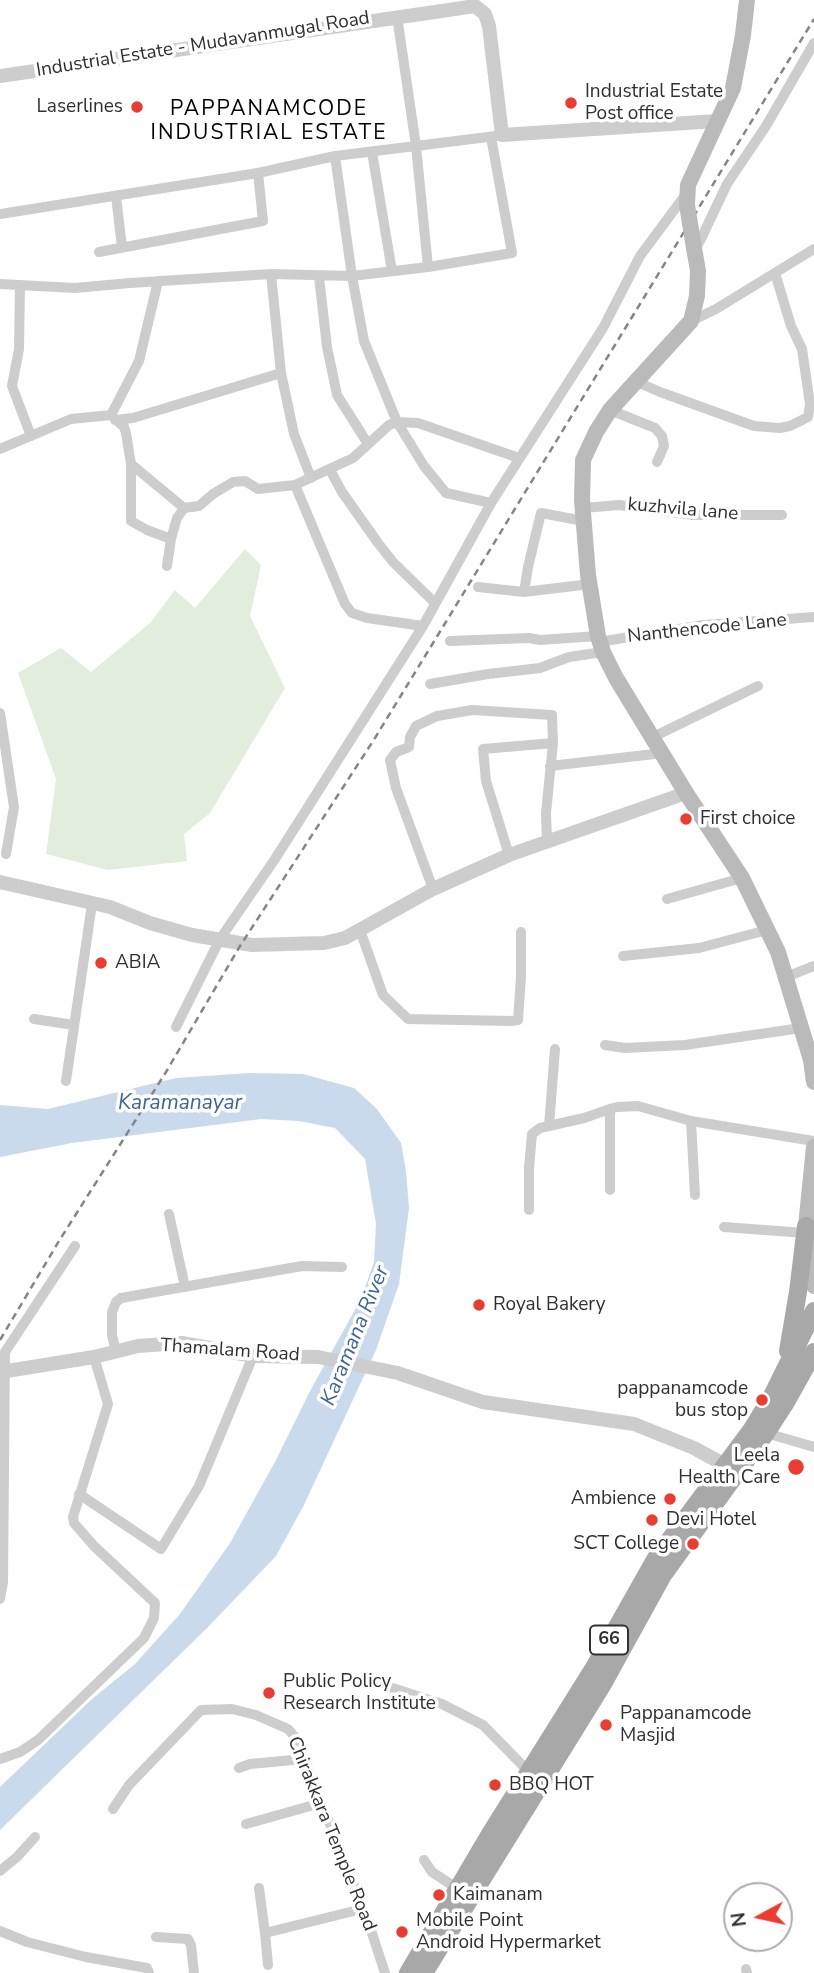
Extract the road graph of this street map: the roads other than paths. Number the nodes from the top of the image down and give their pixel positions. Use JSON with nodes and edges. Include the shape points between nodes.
{"nodes":[{"id":1,"x":747,"y":0,"type":"edge"},
{"id":2,"x":397,"y":16,"type":"junction"},
{"id":3,"x":814,"y":43,"type":"edge"},
{"id":4,"x":0,"y":75,"type":"edge"},
{"id":5,"x":717,"y":121,"type":"junction"},
{"id":6,"x":497,"y":136,"type":"junction"},
{"id":7,"x":416,"y":146,"type":"junction"},
{"id":8,"x":372,"y":152,"type":"junction"},
{"id":9,"x":335,"y":156,"type":"junction"},
{"id":10,"x":258,"y":173,"type":"junction"},
{"id":11,"x":116,"y":196,"type":"junction"},
{"id":12,"x":687,"y":198,"type":"junction"},
{"id":13,"x":0,"y":214,"type":"edge"},
{"id":14,"x":122,"y":248,"type":"junction"},
{"id":15,"x":694,"y":248,"type":"junction"},
{"id":16,"x":99,"y":252,"type":"dead end"},
{"id":17,"x":813,"y":254,"type":"edge"},
{"id":18,"x":428,"y":267,"type":"junction"},
{"id":19,"x":392,"y":271,"type":"junction"},
{"id":20,"x":775,"y":273,"type":"junction"},
{"id":21,"x":271,"y":274,"type":"junction"},
{"id":22,"x":319,"y":276,"type":"junction"},
{"id":23,"x":352,"y":276,"type":"junction"},
{"id":24,"x":158,"y":281,"type":"junction"},
{"id":25,"x":0,"y":284,"type":"edge"},
{"id":26,"x":20,"y":285,"type":"junction"},
{"id":27,"x":691,"y":321,"type":"junction"},
{"id":28,"x":281,"y":373,"type":"junction"},
{"id":29,"x":635,"y":381,"type":"junction"},
{"id":30,"x":610,"y":410,"type":"junction"},
{"id":31,"x":113,"y":418,"type":"junction"},
{"id":32,"x":397,"y":422,"type":"junction"},
{"id":33,"x":31,"y":436,"type":"junction"},
{"id":34,"x":368,"y":444,"type":"junction"},
{"id":35,"x":0,"y":449,"type":"edge"},
{"id":36,"x":519,"y":458,"type":"junction"},
{"id":37,"x":657,"y":462,"type":"dead end"},
{"id":38,"x":131,"y":464,"type":"junction"},
{"id":39,"x":330,"y":470,"type":"junction"},
{"id":40,"x":311,"y":478,"type":"junction"},
{"id":41,"x":295,"y":485,"type":"junction"},
{"id":42,"x":491,"y":503,"type":"junction"},
{"id":43,"x":184,"y":509,"type":"junction"},
{"id":44,"x":584,"y":514,"type":"junction"},
{"id":45,"x":782,"y":515,"type":"dead end"},
{"id":46,"x":171,"y":540,"type":"junction"},
{"id":47,"x":167,"y":566,"type":"dead end"},
{"id":48,"x":582,"y":585,"type":"dead end"},
{"id":49,"x":478,"y":587,"type":"dead end"},
{"id":50,"x":524,"y":592,"type":"junction"},
{"id":51,"x":435,"y":603,"type":"junction"},
{"id":52,"x":814,"y":617,"type":"edge"},
{"id":53,"x":423,"y":626,"type":"junction"},
{"id":54,"x":450,"y":641,"type":"dead end"},
{"id":55,"x":600,"y":643,"type":"junction"},
{"id":56,"x":430,"y":684,"type":"dead end"},
{"id":57,"x":758,"y":686,"type":"dead end"},
{"id":58,"x":1,"y":719,"type":"edge"},
{"id":59,"x":653,"y":737,"type":"junction"},
{"id":60,"x":553,"y":743,"type":"junction"},
{"id":61,"x":663,"y":753,"type":"junction"},
{"id":62,"x":550,"y":766,"type":"junction"},
{"id":63,"x":686,"y":793,"type":"junction"},
{"id":64,"x":547,"y":841,"type":"junction"},
{"id":65,"x":6,"y":854,"type":"dead end"},
{"id":66,"x":509,"y":855,"type":"junction"},
{"id":67,"x":743,"y":878,"type":"junction"},
{"id":68,"x":0,"y":882,"type":"edge"},
{"id":69,"x":433,"y":889,"type":"junction"},
{"id":70,"x":667,"y":899,"type":"dead end"},
{"id":71,"x":92,"y":904,"type":"junction"},
{"id":72,"x":360,"y":930,"type":"junction"},
{"id":73,"x":767,"y":930,"type":"junction"},
{"id":74,"x":521,"y":932,"type":"dead end"},
{"id":75,"x":220,"y":939,"type":"junction"},
{"id":76,"x":624,"y":956,"type":"dead end"},
{"id":77,"x":814,"y":967,"type":"edge"},
{"id":78,"x":786,"y":977,"type":"junction"},
{"id":79,"x":34,"y":1019,"type":"dead end"},
{"id":80,"x":74,"y":1025,"type":"junction"},
{"id":81,"x":176,"y":1027,"type":"dead end"},
{"id":82,"x":801,"y":1028,"type":"junction"},
{"id":83,"x":605,"y":1045,"type":"dead end"},
{"id":84,"x":555,"y":1049,"type":"dead end"},
{"id":85,"x":66,"y":1081,"type":"dead end"},
{"id":86,"x":814,"y":1082,"type":"edge"},
{"id":87,"x":610,"y":1110,"type":"junction"},
{"id":88,"x":691,"y":1121,"type":"junction"},
{"id":89,"x":549,"y":1126,"type":"junction"},
{"id":90,"x":814,"y":1141,"type":"edge"},
{"id":91,"x":814,"y":1147,"type":"edge"},
{"id":92,"x":610,"y":1190,"type":"dead end"},
{"id":93,"x":695,"y":1195,"type":"dead end"},
{"id":94,"x":529,"y":1210,"type":"dead end"},
{"id":95,"x":169,"y":1214,"type":"dead end"},
{"id":96,"x":724,"y":1227,"type":"dead end"},
{"id":97,"x":808,"y":1233,"type":"edge"},
{"id":98,"x":75,"y":1246,"type":"dead end"},
{"id":99,"x":342,"y":1266,"type":"dead end"},
{"id":100,"x":814,"y":1286,"type":"edge"},
{"id":101,"x":184,"y":1287,"type":"junction"},
{"id":102,"x":797,"y":1300,"type":"junction"},
{"id":103,"x":814,"y":1310,"type":"edge"},
{"id":104,"x":116,"y":1352,"type":"junction"},
{"id":105,"x":814,"y":1352,"type":"edge"},
{"id":106,"x":253,"y":1356,"type":"junction"},
{"id":107,"x":94,"y":1357,"type":"junction"},
{"id":108,"x":2,"y":1371,"type":"edge"},
{"id":109,"x":781,"y":1380,"type":"junction"},
{"id":110,"x":766,"y":1433,"type":"junction"},
{"id":111,"x":814,"y":1447,"type":"edge"},
{"id":112,"x":730,"y":1468,"type":"junction"},
{"id":113,"x":79,"y":1494,"type":"junction"},
{"id":114,"x":0,"y":1599,"type":"edge"},
{"id":115,"x":374,"y":1682,"type":"dead end"},
{"id":116,"x":0,"y":1759,"type":"edge"},
{"id":117,"x":303,"y":1759,"type":"junction"},
{"id":118,"x":239,"y":1768,"type":"dead end"},
{"id":119,"x":530,"y":1773,"type":"junction"},
{"id":120,"x":321,"y":1802,"type":"junction"},
{"id":121,"x":113,"y":1808,"type":"dead end"},
{"id":122,"x":246,"y":1824,"type":"dead end"},
{"id":123,"x":35,"y":1837,"type":"dead end"},
{"id":124,"x":424,"y":1860,"type":"dead end"},
{"id":125,"x":0,"y":1871,"type":"edge"},
{"id":126,"x":259,"y":1888,"type":"dead end"},
{"id":127,"x":458,"y":1889,"type":"junction"},
{"id":128,"x":362,"y":1909,"type":"junction"},
{"id":129,"x":0,"y":1931,"type":"edge"},
{"id":130,"x":265,"y":1933,"type":"junction"},
{"id":131,"x":156,"y":1937,"type":"dead end"},
{"id":132,"x":268,"y":1965,"type":"dead end"},
{"id":133,"x":149,"y":1973,"type":"edge"},
{"id":134,"x":194,"y":1973,"type":"edge"},
{"id":135,"x":385,"y":1973,"type":"edge"},
{"id":136,"x":408,"y":1973,"type":"edge"},
{"id":137,"x":424,"y":1973,"type":"edge"}],
"edges":[{"from":1,"to":5,"type":"main road","via":[[733,88]]},
{"from":2,"to":4,"type":"street","name":"Industrial Estate - Mudavanmugal Road"},
{"from":2,"to":6,"type":"street","name":"Industrial Estate - Mudavanmugal Road","via":[[469,5],[481,8],[489,26]]},
{"from":2,"to":7,"type":"street"},
{"from":3,"to":15,"type":"street","via":[[727,184]]},
{"from":5,"to":6,"type":"street"},
{"from":5,"to":12,"type":"main road","via":[[688,185]]},
{"from":6,"to":7,"type":"street"},
{"from":6,"to":18,"type":"street","via":[[512,253]]},
{"from":7,"to":8,"type":"street"},
{"from":7,"to":18,"type":"street"},
{"from":8,"to":9,"type":"street"},
{"from":8,"to":19,"type":"street"},
{"from":9,"to":10,"type":"street"},
{"from":9,"to":23,"type":"street"},
{"from":10,"to":11,"type":"street"},
{"from":10,"to":14,"type":"street","via":[[263,220]]},
{"from":11,"to":13,"type":"street"},
{"from":11,"to":14,"type":"street"},
{"from":12,"to":15,"type":"main road","bridge":true},
{"from":12,"to":36,"type":"street","via":[[640,256],[603,327]]},
{"from":14,"to":16,"type":"street"},
{"from":15,"to":27,"type":"main road","via":[[697,296]]},
{"from":17,"to":20,"type":"street"},
{"from":18,"to":19,"type":"street"},
{"from":19,"to":23,"type":"street"},
{"from":20,"to":27,"type":"street"},
{"from":20,"to":29,"type":"street","via":[[802,349],[808,416],[790,426],[763,428]]},
{"from":21,"to":22,"type":"street"},
{"from":21,"to":24,"type":"street"},
{"from":21,"to":28,"type":"street"},
{"from":22,"to":23,"type":"street"},
{"from":22,"to":34,"type":"street","via":[[337,395]]},
{"from":23,"to":32,"type":"street","via":[[364,341]]},
{"from":24,"to":26,"type":"street","via":[[75,288]]},
{"from":24,"to":31,"type":"street","via":[[139,361]]},
{"from":25,"to":26,"type":"street"},
{"from":26,"to":33,"type":"street","via":[[19,349],[12,386]]},
{"from":27,"to":29,"type":"main road"},
{"from":28,"to":31,"type":"street","via":[[133,418]]},
{"from":28,"to":40,"type":"street","via":[[294,434]]},
{"from":29,"to":30,"type":"main road"},
{"from":30,"to":37,"type":"street","via":[[655,428],[664,446]]},
{"from":30,"to":44,"type":"main road","via":[[583,460]]},
{"from":31,"to":33,"type":"street","via":[[71,419]]},
{"from":31,"to":38,"type":"street","via":[[124,426]]},
{"from":32,"to":34,"type":"street"},
{"from":32,"to":36,"type":"street","via":[[418,423]]},
{"from":32,"to":42,"type":"street","via":[[446,493]]},
{"from":33,"to":35,"type":"street"},
{"from":34,"to":39,"type":"street"},
{"from":36,"to":42,"type":"street"},
{"from":38,"to":43,"type":"street"},
{"from":38,"to":46,"type":"street","via":[[131,520]]},
{"from":39,"to":40,"type":"street"},
{"from":39,"to":51,"type":"street","via":[[393,562]]},
{"from":40,"to":41,"type":"street"},
{"from":41,"to":43,"type":"street","via":[[258,489],[244,481],[233,482],[200,506]]},
{"from":41,"to":53,"type":"street","via":[[352,613]]},
{"from":42,"to":51,"type":"street"},
{"from":43,"to":46,"type":"street"},
{"from":44,"to":45,"type":"street","name":"kuzhvila lane","via":[[619,505],[693,515]]},
{"from":44,"to":50,"type":"street","name":"kuzhvila lane","via":[[541,513]]},
{"from":44,"to":55,"type":"main road","via":[[588,575]]},
{"from":46,"to":47,"type":"street"},
{"from":48,"to":50,"type":"street"},
{"from":49,"to":50,"type":"street"},
{"from":51,"to":53,"type":"street"},
{"from":52,"to":55,"type":"street","name":"Nanthencode Lane","via":[[704,625]]},
{"from":53,"to":75,"type":"street"},
{"from":54,"to":55,"type":"street","via":[[529,638]]},
{"from":55,"to":56,"type":"street","via":[[540,668]]},
{"from":55,"to":59,"type":"main road"},
{"from":57,"to":59,"type":"street"},
{"from":58,"to":65,"type":"street","via":[[14,807]]},
{"from":59,"to":61,"type":"main road"},
{"from":60,"to":62,"type":"street"},
{"from":60,"to":66,"type":"street","via":[[483,750],[486,781]]},
{"from":60,"to":69,"type":"street","via":[[552,715],[472,710],[437,716],[416,726],[410,747],[396,751],[390,760]]},
{"from":61,"to":62,"type":"street"},
{"from":61,"to":63,"type":"main road"},
{"from":62,"to":64,"type":"street"},
{"from":63,"to":64,"type":"street"},
{"from":63,"to":67,"type":"main road"},
{"from":64,"to":66,"type":"street"},
{"from":66,"to":69,"type":"street"},
{"from":67,"to":70,"type":"street"},
{"from":67,"to":73,"type":"main road"},
{"from":68,"to":71,"type":"street"},
{"from":69,"to":72,"type":"street"},
{"from":71,"to":75,"type":"street","via":[[181,932]]},
{"from":71,"to":80,"type":"street"},
{"from":72,"to":74,"type":"street","via":[[383,995],[408,1019],[511,1021],[518,1020]]},
{"from":72,"to":75,"type":"street","via":[[345,938],[294,945]]},
{"from":73,"to":76,"type":"street","via":[[699,948]]},
{"from":73,"to":78,"type":"main road"},
{"from":75,"to":81,"type":"street"},
{"from":77,"to":78,"type":"street"},
{"from":78,"to":82,"type":"main road"},
{"from":79,"to":80,"type":"street"},
{"from":80,"to":85,"type":"street"},
{"from":82,"to":83,"type":"street","via":[[685,1045]]},
{"from":82,"to":86,"type":"main road"},
{"from":84,"to":89,"type":"street"},
{"from":87,"to":88,"type":"street","via":[[638,1106]]},
{"from":87,"to":89,"type":"street"},
{"from":87,"to":92,"type":"street"},
{"from":88,"to":90,"type":"street"},
{"from":88,"to":93,"type":"street"},
{"from":89,"to":94,"type":"street","via":[[532,1134]]},
{"from":91,"to":97,"type":"main road"},
{"from":95,"to":101,"type":"street"},
{"from":96,"to":97,"type":"street"},
{"from":97,"to":100,"type":"main road"},
{"from":97,"to":102,"type":"main road"},
{"from":98,"to":108,"type":"street","via":[[5,1352]]},
{"from":99,"to":101,"type":"street","via":[[302,1266]]},
{"from":101,"to":104,"type":"street","via":[[116,1302],[112,1312]]},
{"from":102,"to":103,"type":"main road"},
{"from":102,"to":109,"type":"main road"},
{"from":103,"to":109,"type":"main road","number":"66"},
{"from":104,"to":106,"type":"street","name":"Thamalam Road","via":[[182,1343]]},
{"from":104,"to":107,"type":"street","name":"Thamalam Road"},
{"from":105,"to":110,"type":"main road"},
{"from":106,"to":112,"type":"street","name":"Thamalam Road","via":[[318,1357],[398,1373],[483,1402],[634,1424]]},
{"from":106,"to":113,"type":"street","via":[[199,1486],[161,1549]]},
{"from":107,"to":108,"type":"street","name":"Thamalam Road"},
{"from":107,"to":113,"type":"street","via":[[108,1404]]},
{"from":108,"to":114,"type":"street"},
{"from":109,"to":112,"type":"main road","number":"66"},
{"from":110,"to":111,"type":"street"},
{"from":110,"to":112,"type":"main road"},
{"from":112,"to":119,"type":"main road","number":"66","via":[[656,1558]]},
{"from":112,"to":137,"type":"main road"},
{"from":113,"to":116,"type":"street","via":[[74,1523],[155,1603],[154,1618],[144,1638],[38,1740]]},
{"from":115,"to":119,"type":"street","via":[[442,1704],[483,1725]]},
{"from":117,"to":118,"type":"street"},
{"from":117,"to":120,"type":"street","name":"Chirakkara Temple Road"},
{"from":117,"to":121,"type":"street","name":"Chirakkara Temple Road","via":[[288,1729],[232,1709],[201,1710]]},
{"from":119,"to":127,"type":"main road","number":"66"},
{"from":120,"to":122,"type":"street"},
{"from":120,"to":128,"type":"street","name":"Chirakkara Temple Road"},
{"from":123,"to":125,"type":"street"},
{"from":124,"to":127,"type":"street","via":[[432,1872]]},
{"from":126,"to":130,"type":"street"},
{"from":127,"to":136,"type":"main road","number":"66"},
{"from":128,"to":130,"type":"street"},
{"from":128,"to":135,"type":"street","name":"Chirakkara Temple Road"},
{"from":129,"to":133,"type":"street","via":[[27,1942],[147,1968]]},
{"from":130,"to":132,"type":"street"},
{"from":131,"to":134,"type":"street","via":[[188,1939]]}]}
